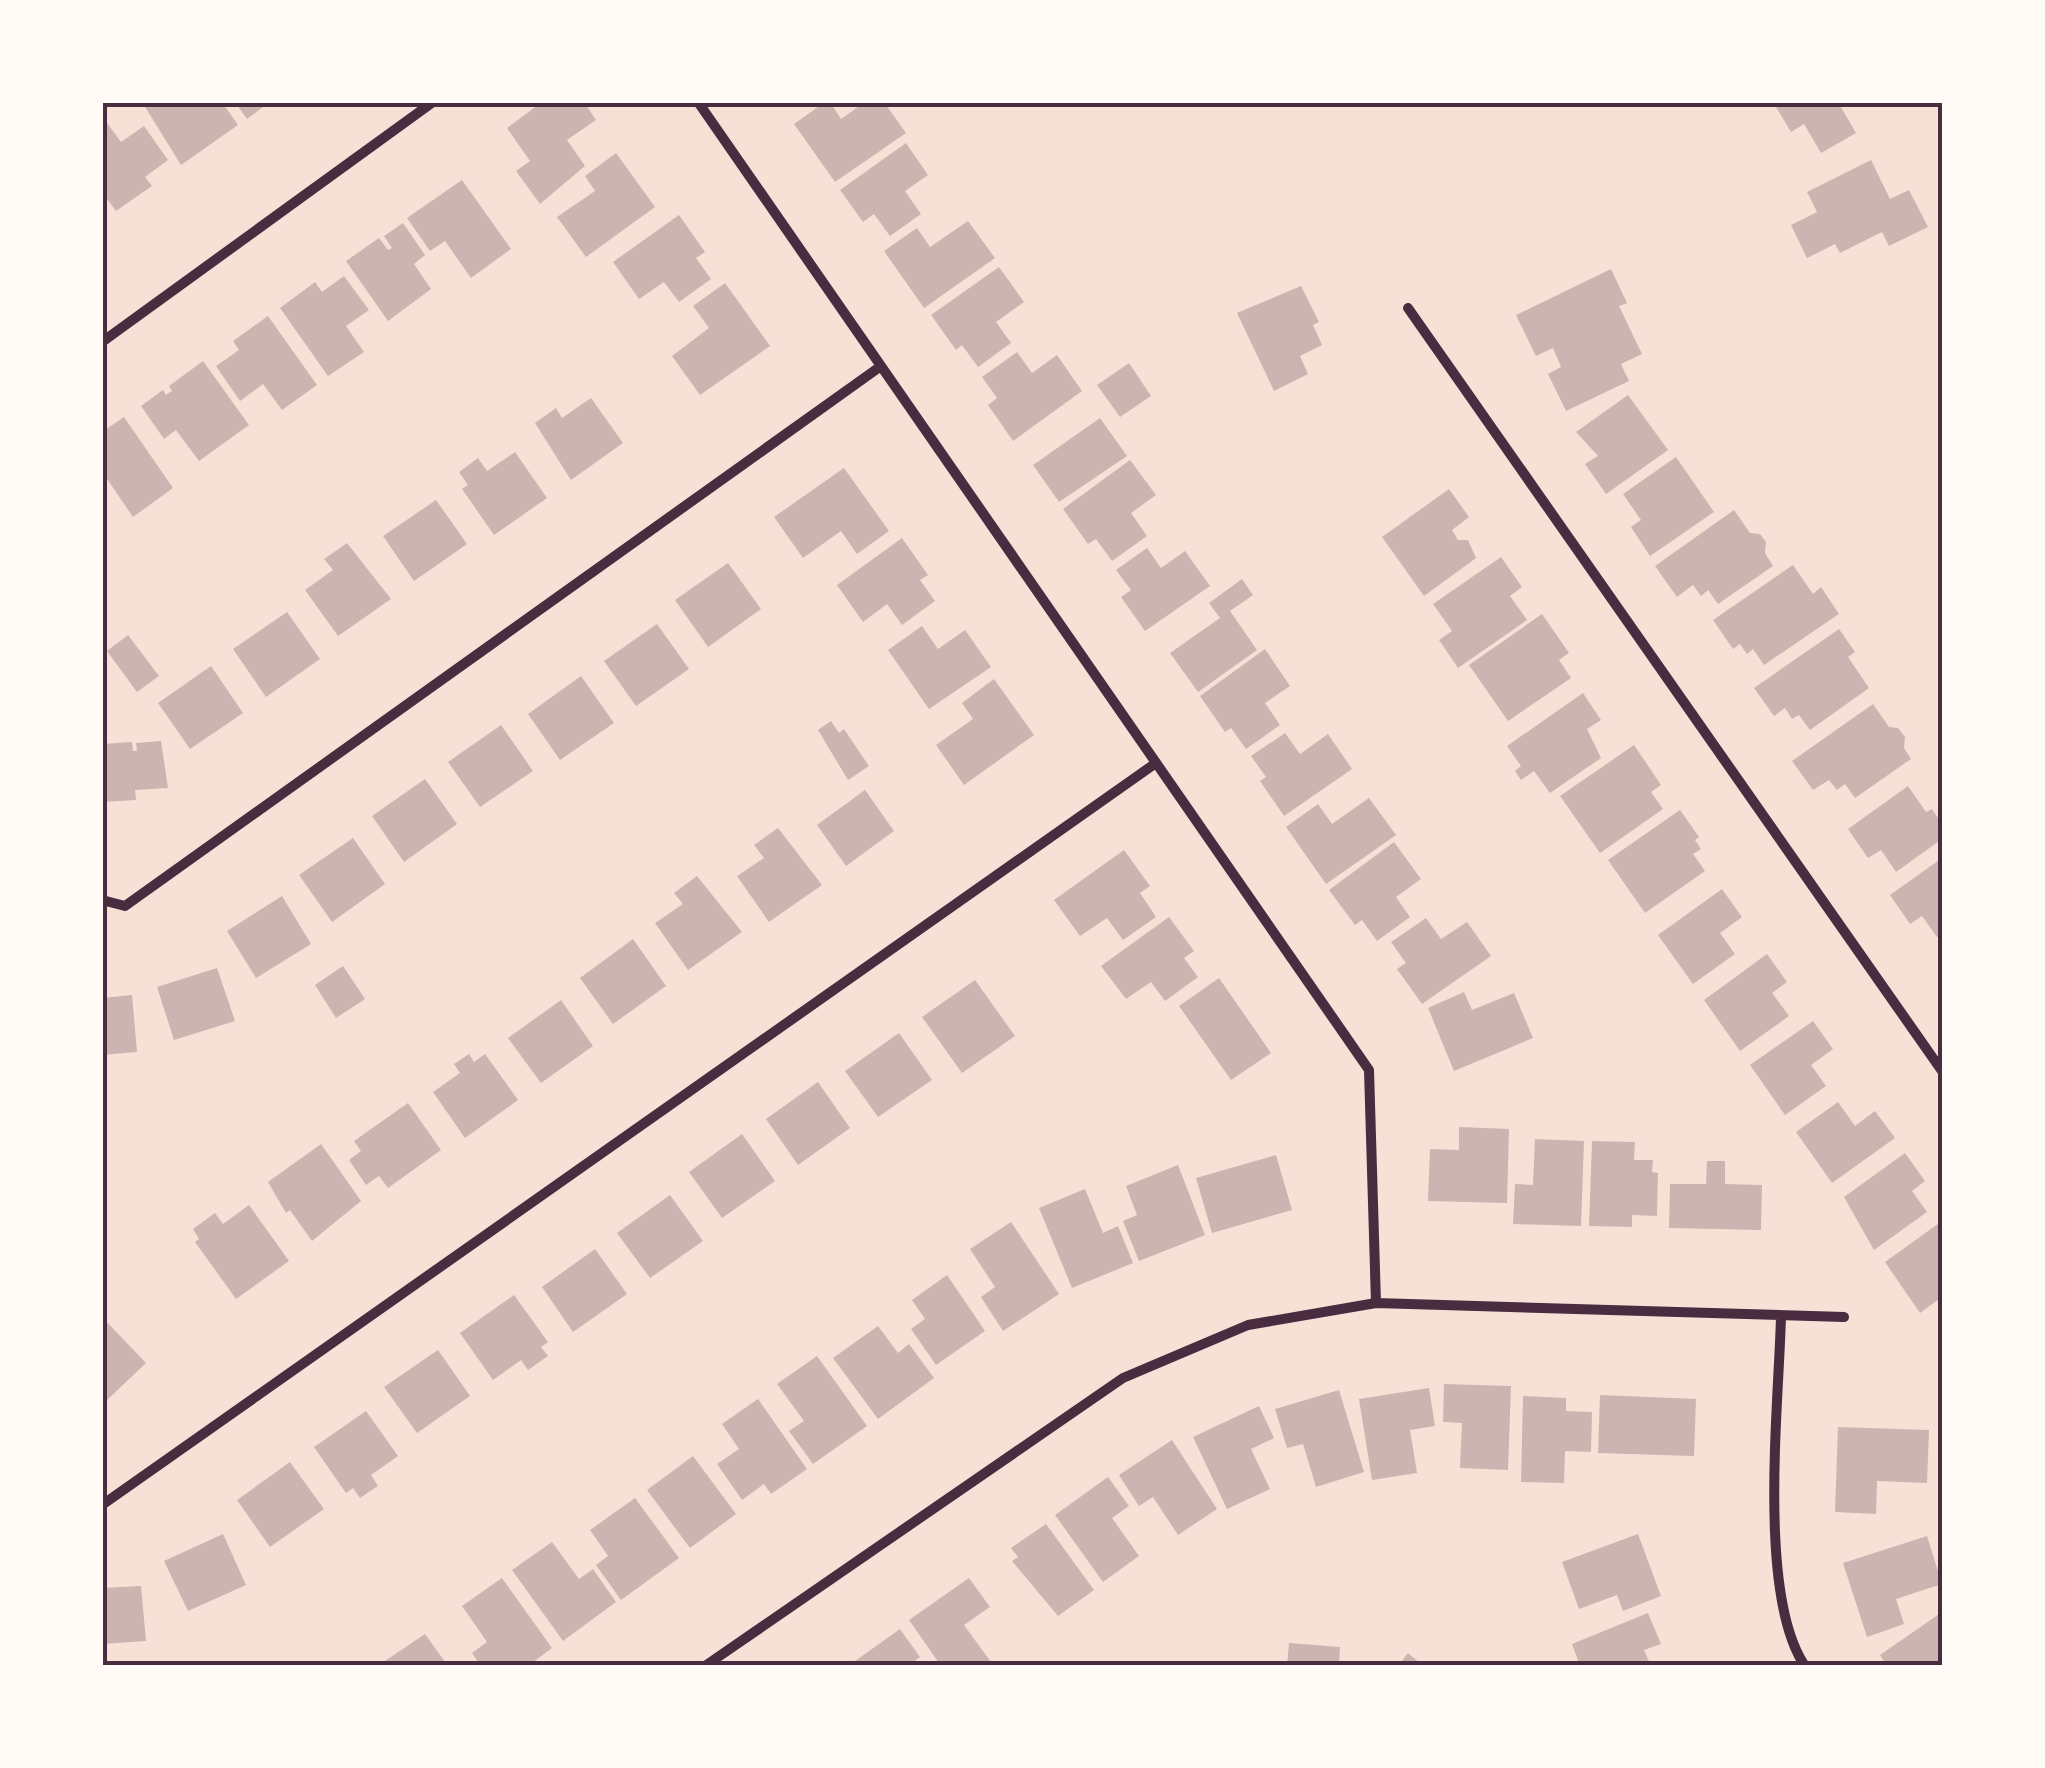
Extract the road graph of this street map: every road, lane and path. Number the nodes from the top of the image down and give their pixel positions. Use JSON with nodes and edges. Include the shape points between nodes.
{"nodes":[{"id":1,"x":433,"y":102,"type":"edge"},
{"id":2,"x":698,"y":102,"type":"edge"},
{"id":3,"x":1408,"y":308,"type":"dead end"},
{"id":4,"x":102,"y":342,"type":"edge"},
{"id":5,"x":881,"y":366,"type":"junction"},
{"id":6,"x":1156,"y":763,"type":"junction"},
{"id":7,"x":102,"y":900,"type":"edge"},
{"id":8,"x":1942,"y":1071,"type":"edge"},
{"id":9,"x":1376,"y":1303,"type":"junction"},
{"id":10,"x":1781,"y":1316,"type":"junction"},
{"id":11,"x":1844,"y":1317,"type":"dead end"},
{"id":12,"x":102,"y":1505,"type":"edge"},
{"id":13,"x":705,"y":1666,"type":"edge"},
{"id":14,"x":1805,"y":1666,"type":"edge"}],
"edges":[{"from":1,"to":4,"type":"street"},
{"from":2,"to":5,"type":"street"},
{"from":3,"to":8,"type":"street"},
{"from":5,"to":6,"type":"street"},
{"from":5,"to":7,"type":"street","via":[[125,906]]},
{"from":6,"to":9,"type":"street","via":[[1369,1070]]},
{"from":6,"to":12,"type":"street"},
{"from":9,"to":10,"type":"street"},
{"from":9,"to":13,"type":"street","via":[[1248,1325],[1123,1378]]},
{"from":10,"to":11,"type":"street"},
{"from":10,"to":14,"type":"street","via":[[1776,1567],[1795,1652]]}]}
